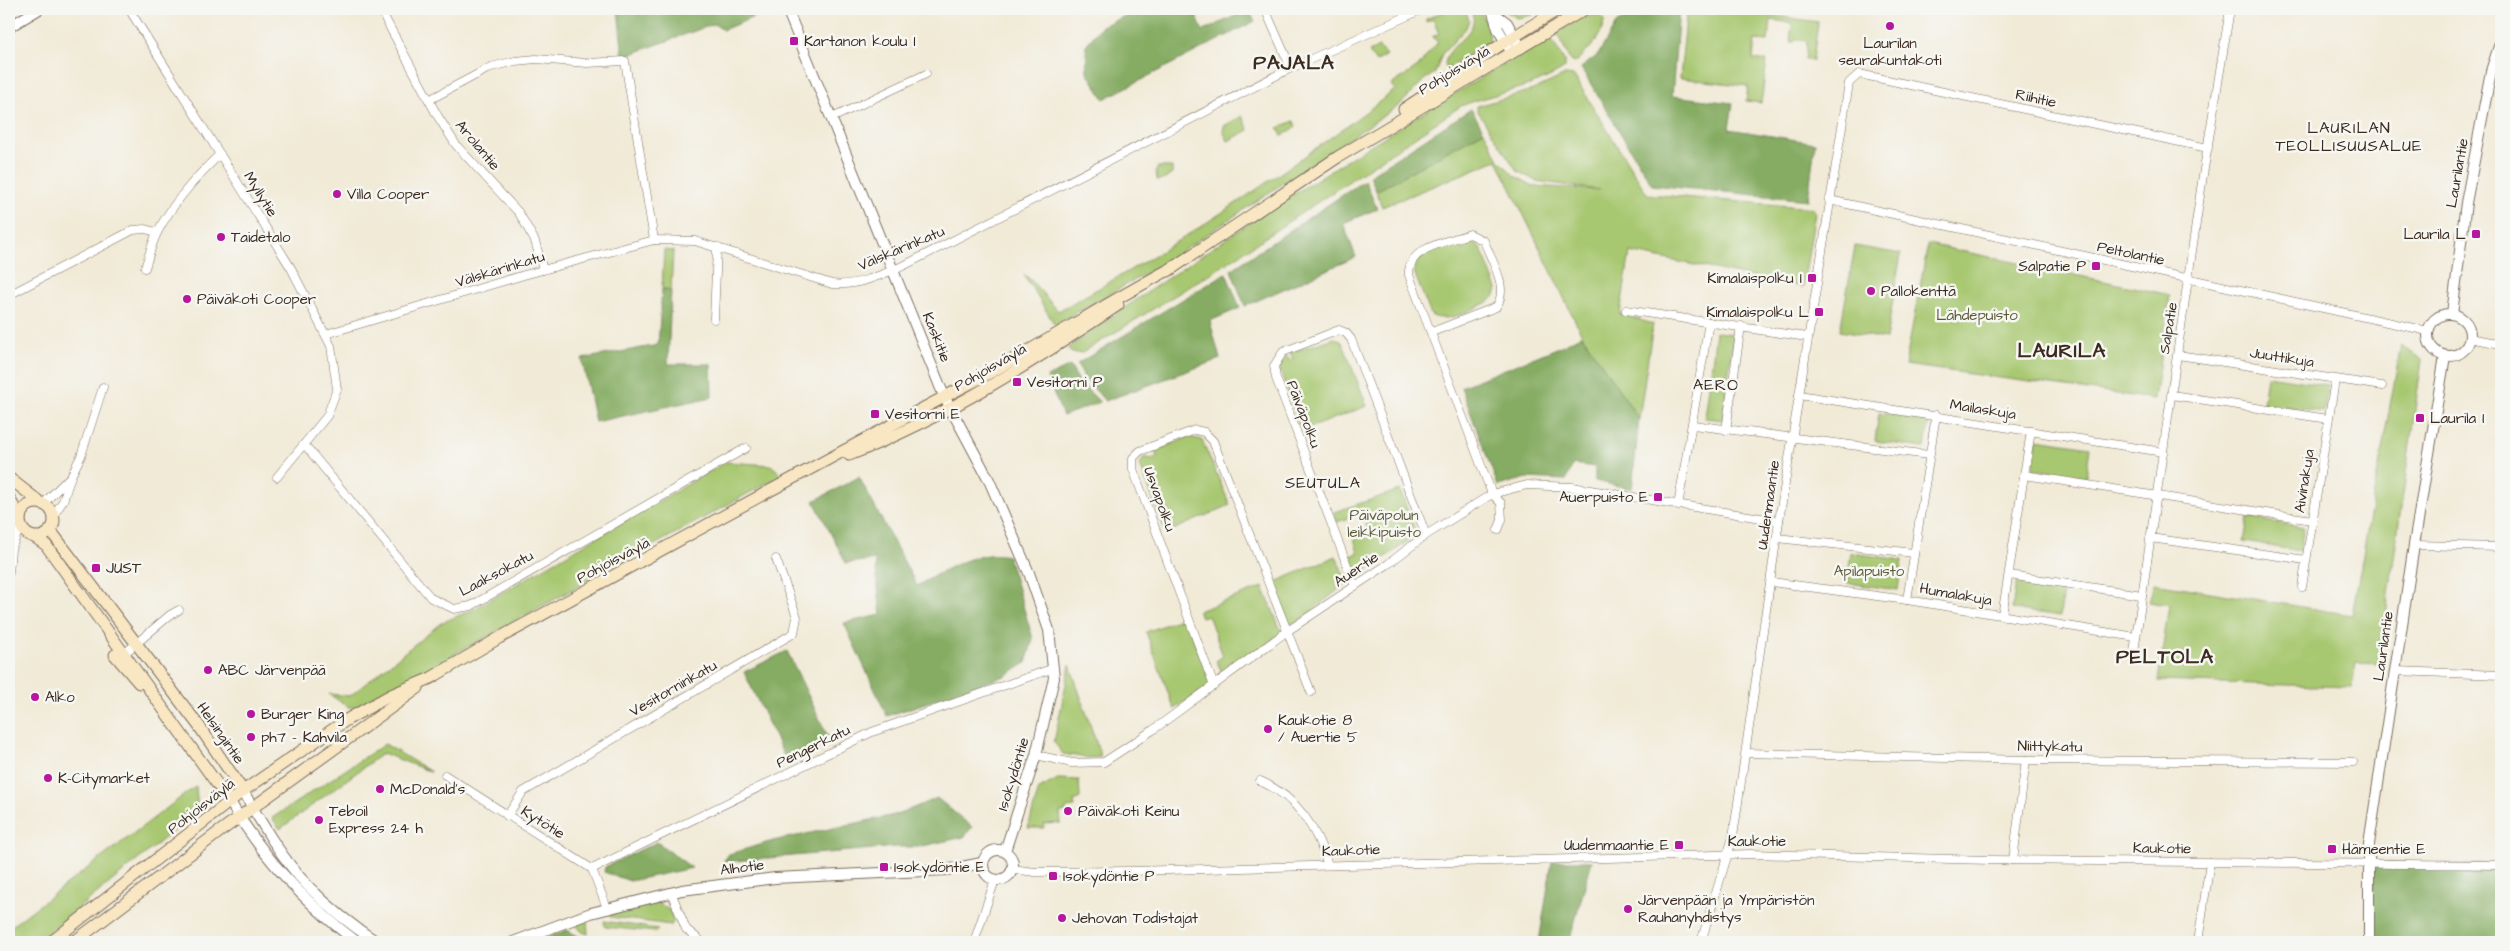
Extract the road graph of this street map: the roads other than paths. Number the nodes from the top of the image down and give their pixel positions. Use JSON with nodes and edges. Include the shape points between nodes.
{"nodes":[{"id":1,"x":39,"y":9,"type":"edge"},
{"id":2,"x":129,"y":9,"type":"edge"},
{"id":3,"x":380,"y":9,"type":"edge"},
{"id":4,"x":787,"y":9,"type":"edge"},
{"id":5,"x":1265,"y":9,"type":"edge"},
{"id":6,"x":1423,"y":9,"type":"edge"},
{"id":7,"x":1559,"y":9,"type":"edge"},
{"id":8,"x":1585,"y":9,"type":"edge"},
{"id":9,"x":2230,"y":9,"type":"edge"},
{"id":10,"x":1493,"y":11,"type":"edge"},
{"id":11,"x":9,"y":27,"type":"edge"},
{"id":12,"x":1510,"y":39,"type":"junction"},
{"id":13,"x":2501,"y":40,"type":"edge"},
{"id":14,"x":1516,"y":51,"type":"junction"},
{"id":15,"x":1291,"y":68,"type":"junction"},
{"id":16,"x":926,"y":74,"type":"dead end"},
{"id":17,"x":1859,"y":74,"type":"joint"},
{"id":18,"x":429,"y":100,"type":"junction"},
{"id":19,"x":832,"y":118,"type":"junction"},
{"id":20,"x":2208,"y":148,"type":"junction"},
{"id":21,"x":220,"y":154,"type":"junction"},
{"id":22,"x":1338,"y":157,"type":"junction"},
{"id":23,"x":1829,"y":200,"type":"junction"},
{"id":24,"x":156,"y":232,"type":"junction"},
{"id":25,"x":654,"y":240,"type":"junction"},
{"id":26,"x":717,"y":247,"type":"junction"},
{"id":27,"x":144,"y":268,"type":"dead end"},
{"id":28,"x":544,"y":270,"type":"junction"},
{"id":29,"x":893,"y":270,"type":"junction"},
{"id":30,"x":2189,"y":279,"type":"junction"},
{"id":31,"x":9,"y":295,"type":"edge"},
{"id":32,"x":1626,"y":310,"type":"dead end"},
{"id":33,"x":2452,"y":314,"type":"junction"},
{"id":34,"x":714,"y":319,"type":"dead end"},
{"id":35,"x":1709,"y":322,"type":"junction"},
{"id":36,"x":1742,"y":326,"type":"junction"},
{"id":37,"x":2428,"y":331,"type":"junction"},
{"id":38,"x":1432,"y":332,"type":"junction"},
{"id":39,"x":326,"y":334,"type":"junction"},
{"id":40,"x":1807,"y":337,"type":"junction"},
{"id":41,"x":2469,"y":338,"type":"junction"},
{"id":42,"x":2501,"y":344,"type":"edge"},
{"id":43,"x":2178,"y":355,"type":"junction"},
{"id":44,"x":2445,"y":356,"type":"junction"},
{"id":45,"x":2335,"y":380,"type":"junction"},
{"id":46,"x":2382,"y":386,"type":"dead end"},
{"id":47,"x":103,"y":387,"type":"dead end"},
{"id":48,"x":1799,"y":395,"type":"junction"},
{"id":49,"x":2172,"y":395,"type":"junction"},
{"id":50,"x":947,"y":402,"type":"junction"},
{"id":51,"x":1936,"y":415,"type":"junction"},
{"id":52,"x":2328,"y":419,"type":"junction"},
{"id":53,"x":1693,"y":425,"type":"junction"},
{"id":54,"x":1726,"y":430,"type":"junction"},
{"id":55,"x":2031,"y":431,"type":"junction"},
{"id":56,"x":1792,"y":438,"type":"junction"},
{"id":57,"x":304,"y":444,"type":"junction"},
{"id":58,"x":746,"y":448,"type":"dead end"},
{"id":59,"x":2163,"y":452,"type":"junction"},
{"id":60,"x":1929,"y":455,"type":"junction"},
{"id":61,"x":2024,"y":475,"type":"junction"},
{"id":62,"x":71,"y":476,"type":"junction"},
{"id":63,"x":277,"y":477,"type":"dead end"},
{"id":64,"x":9,"y":478,"type":"edge"},
{"id":65,"x":1492,"y":494,"type":"junction"},
{"id":66,"x":2156,"y":496,"type":"junction"},
{"id":67,"x":9,"y":498,"type":"edge"},
{"id":68,"x":42,"y":503,"type":"junction"},
{"id":69,"x":1678,"y":506,"type":"junction"},
{"id":70,"x":54,"y":516,"type":"junction"},
{"id":71,"x":2312,"y":520,"type":"junction"},
{"id":72,"x":1779,"y":521,"type":"junction"},
{"id":73,"x":20,"y":522,"type":"junction"},
{"id":74,"x":50,"y":530,"type":"junction"},
{"id":75,"x":1498,"y":530,"type":"dead end"},
{"id":76,"x":1426,"y":535,"type":"junction"},
{"id":77,"x":36,"y":538,"type":"junction"},
{"id":78,"x":1777,"y":538,"type":"junction"},
{"id":79,"x":2150,"y":538,"type":"junction"},
{"id":80,"x":2414,"y":544,"type":"junction"},
{"id":81,"x":2501,"y":547,"type":"edge"},
{"id":82,"x":1914,"y":553,"type":"junction"},
{"id":83,"x":776,"y":559,"type":"dead end"},
{"id":84,"x":2306,"y":560,"type":"junction"},
{"id":85,"x":9,"y":570,"type":"edge"},
{"id":86,"x":2009,"y":575,"type":"junction"},
{"id":87,"x":1771,"y":582,"type":"junction"},
{"id":88,"x":1355,"y":586,"type":"junction"},
{"id":89,"x":2302,"y":587,"type":"dead end"},
{"id":90,"x":2142,"y":595,"type":"junction"},
{"id":91,"x":1907,"y":600,"type":"junction"},
{"id":92,"x":179,"y":610,"type":"dead end"},
{"id":93,"x":2002,"y":616,"type":"junction"},
{"id":94,"x":1286,"y":632,"type":"junction"},
{"id":95,"x":2136,"y":637,"type":"junction"},
{"id":96,"x":136,"y":644,"type":"junction"},
{"id":97,"x":2134,"y":652,"type":"dead end"},
{"id":98,"x":120,"y":654,"type":"junction"},
{"id":99,"x":1054,"y":668,"type":"junction"},
{"id":100,"x":2395,"y":671,"type":"junction"},
{"id":101,"x":2501,"y":675,"type":"edge"},
{"id":102,"x":431,"y":678,"type":"junction"},
{"id":103,"x":1214,"y":686,"type":"junction"},
{"id":104,"x":1311,"y":692,"type":"dead end"},
{"id":105,"x":1049,"y":705,"type":"joint"},
{"id":106,"x":1746,"y":753,"type":"junction"},
{"id":107,"x":1036,"y":755,"type":"junction"},
{"id":108,"x":2026,"y":760,"type":"junction"},
{"id":109,"x":2353,"y":762,"type":"dead end"},
{"id":110,"x":445,"y":775,"type":"dead end"},
{"id":111,"x":1260,"y":781,"type":"dead end"},
{"id":112,"x":243,"y":791,"type":"junction"},
{"id":113,"x":230,"y":802,"type":"junction"},
{"id":114,"x":252,"y":808,"type":"junction"},
{"id":115,"x":507,"y":816,"type":"junction"},
{"id":116,"x":239,"y":817,"type":"junction"},
{"id":117,"x":1005,"y":851,"type":"junction"},
{"id":118,"x":1728,"y":855,"type":"junction"},
{"id":119,"x":2013,"y":860,"type":"junction"},
{"id":120,"x":2210,"y":862,"type":"junction"},
{"id":121,"x":982,"y":863,"type":"junction"},
{"id":122,"x":2368,"y":863,"type":"junction"},
{"id":123,"x":1328,"y":865,"type":"junction"},
{"id":124,"x":2501,"y":865,"type":"edge"},
{"id":125,"x":592,"y":869,"type":"junction"},
{"id":126,"x":1012,"y":869,"type":"junction"},
{"id":127,"x":995,"y":880,"type":"junction"},
{"id":128,"x":671,"y":892,"type":"junction"},
{"id":129,"x":607,"y":908,"type":"junction"},
{"id":130,"x":51,"y":942,"type":"edge"},
{"id":131,"x":74,"y":942,"type":"edge"},
{"id":132,"x":357,"y":942,"type":"edge"},
{"id":133,"x":376,"y":942,"type":"edge"},
{"id":134,"x":513,"y":942,"type":"edge"},
{"id":135,"x":702,"y":942,"type":"edge"},
{"id":136,"x":976,"y":942,"type":"edge"},
{"id":137,"x":1701,"y":942,"type":"edge"},
{"id":138,"x":2198,"y":942,"type":"edge"},
{"id":139,"x":2369,"y":942,"type":"edge"}],
"edges":[{"from":1,"to":11,"type":"street"},
{"from":2,"to":21,"type":"street","name":"Myllytie"},
{"from":3,"to":18,"type":"street","name":"Arolantie"},
{"from":4,"to":19,"type":"street","name":"Kaskitie"},
{"from":5,"to":15,"type":"street"},
{"from":6,"to":15,"type":"street","name":"Välskärinkatu"},
{"from":7,"to":12,"type":"main road","name":"Pohjoisväylä"},
{"from":8,"to":14,"type":"main road","name":"Pohjoisväylä"},
{"from":9,"to":20,"type":"street","name":"Salpatie"},
{"from":10,"to":12,"type":"street","via":[[1498,29]]},
{"from":12,"to":14,"type":"street"},
{"from":12,"to":22,"type":"main road","name":"Pohjoisväylä","via":[[1380,125]]},
{"from":13,"to":33,"type":"street","name":"Laurilantie","via":[[2491,71],[2466,203]]},
{"from":14,"to":22,"type":"main road","name":"Pohjoisväylä"},
{"from":15,"to":29,"type":"street","name":"Välskärinkatu"},
{"from":16,"to":19,"type":"street"},
{"from":17,"to":20,"type":"street","name":"Riihitie"},
{"from":17,"to":23,"type":"street","name":"Uudenmaantie","via":[[1849,83]]},
{"from":18,"to":25,"type":"street","via":[[491,68],[515,61],[625,61]]},
{"from":18,"to":28,"type":"street","name":"Arolantie","via":[[456,145],[519,213],[535,241]]},
{"from":19,"to":29,"type":"street","name":"Kaskitie"},
{"from":20,"to":30,"type":"street","name":"Salpatie"},
{"from":21,"to":24,"type":"street","via":[[204,169]]},
{"from":21,"to":39,"type":"street","name":"Myllytie","via":[[291,268]]},
{"from":22,"to":50,"type":"main road","name":"Pohjoisväylä","via":[[1174,267]]},
{"from":23,"to":30,"type":"street","name":"Peltolantie"},
{"from":23,"to":40,"type":"street","name":"Uudenmaantie"},
{"from":24,"to":27,"type":"street"},
{"from":24,"to":31,"type":"street","via":[[133,230]]},
{"from":25,"to":26,"type":"street","name":"Välskärinkatu","via":[[695,241]]},
{"from":25,"to":28,"type":"street","name":"Välskärinkatu"},
{"from":26,"to":29,"type":"street","name":"Välskärinkatu","via":[[839,285]]},
{"from":26,"to":34,"type":"street"},
{"from":28,"to":39,"type":"street","name":"Välskärinkatu"},
{"from":29,"to":50,"type":"street","name":"Kaskitie"},
{"from":30,"to":37,"type":"street","name":"Peltolantie"},
{"from":30,"to":43,"type":"street","name":"Salpatie"},
{"from":32,"to":35,"type":"street"},
{"from":33,"to":37,"type":"street","via":[[2439,316]]},
{"from":33,"to":41,"type":"street","via":[[2465,321]]},
{"from":35,"to":36,"type":"street"},
{"from":35,"to":53,"type":"street"},
{"from":36,"to":40,"type":"street"},
{"from":36,"to":54,"type":"street"},
{"from":37,"to":44,"type":"street","via":[[2434,350]]},
{"from":38,"to":38,"type":"street","via":[[1408,266],[1412,258],[1422,251],[1470,234],[1478,236],[1484,241],[1502,288],[1501,300],[1496,307]]},
{"from":38,"to":65,"type":"street"},
{"from":39,"to":57,"type":"street","name":"Myllytie","via":[[337,389],[327,416]]},
{"from":40,"to":48,"type":"street","name":"Uudenmaantie"},
{"from":41,"to":42,"type":"street"},
{"from":41,"to":44,"type":"street","via":[[2461,352]]},
{"from":43,"to":45,"type":"street","name":"Juuttikuja"},
{"from":43,"to":49,"type":"street","name":"Salpatie"},
{"from":44,"to":80,"type":"street","name":"Laurilantie"},
{"from":45,"to":46,"type":"street","name":"Juuttikuja"},
{"from":45,"to":52,"type":"street","name":"Aivinakuja"},
{"from":47,"to":62,"type":"street","via":[[81,456]]},
{"from":48,"to":51,"type":"street","name":"Mailaskuja"},
{"from":48,"to":56,"type":"street","name":"Uudenmaantie"},
{"from":49,"to":52,"type":"street"},
{"from":49,"to":59,"type":"street","name":"Salpatie"},
{"from":50,"to":99,"type":"street","name":"Kaskitie","via":[[989,480],[1029,573],[1049,630]]},
{"from":50,"to":102,"type":"main road","name":"Pohjoisväylä","via":[[810,471],[499,638]]},
{"from":51,"to":55,"type":"street","name":"Mailaskuja"},
{"from":51,"to":60,"type":"street"},
{"from":52,"to":71,"type":"street","name":"Aivinakuja"},
{"from":53,"to":54,"type":"street"},
{"from":53,"to":69,"type":"street"},
{"from":54,"to":56,"type":"street"},
{"from":55,"to":59,"type":"street","name":"Mailaskuja"},
{"from":55,"to":61,"type":"street"},
{"from":56,"to":60,"type":"street"},
{"from":56,"to":72,"type":"street","name":"Uudenmaantie"},
{"from":57,"to":58,"type":"street","name":"Laaksokatu","via":[[431,598],[454,609],[470,606]]},
{"from":57,"to":63,"type":"street","name":"Myllytie"},
{"from":59,"to":66,"type":"street","name":"Salpatie"},
{"from":60,"to":82,"type":"street"},
{"from":61,"to":66,"type":"street"},
{"from":61,"to":86,"type":"street"},
{"from":62,"to":68,"type":"street"},
{"from":62,"to":70,"type":"street","via":[[67,493]]},
{"from":64,"to":68,"type":"main road"},
{"from":65,"to":69,"type":"street","name":"Auertie","via":[[1527,485],[1572,487]]},
{"from":65,"to":75,"type":"street","via":[[1501,503],[1502,520]]},
{"from":65,"to":76,"type":"street","name":"Auertie"},
{"from":66,"to":71,"type":"street"},
{"from":66,"to":79,"type":"street","name":"Salpatie"},
{"from":67,"to":73,"type":"main road"},
{"from":68,"to":70,"type":"main road"},
{"from":68,"to":73,"type":"main road","via":[[27,507]]},
{"from":69,"to":72,"type":"street","name":"Auertie"},
{"from":70,"to":74,"type":"main road"},
{"from":71,"to":84,"type":"street","name":"Aivinakuja"},
{"from":72,"to":78,"type":"street","name":"Uudenmaantie"},
{"from":73,"to":77,"type":"main road","via":[[25,534]]},
{"from":73,"to":85,"type":"street"},
{"from":74,"to":77,"type":"main road"},
{"from":74,"to":96,"type":"main road","name":"Helsingintie"},
{"from":76,"to":88,"type":"street","name":"Auertie"},
{"from":76,"to":88,"type":"street","name":"Päiväpolku","via":[[1346,332],[1339,330],[1283,352],[1274,366],[1276,378]]},
{"from":77,"to":98,"type":"main road","via":[[46,545]]},
{"from":78,"to":82,"type":"street"},
{"from":78,"to":87,"type":"street","name":"Uudenmaantie"},
{"from":79,"to":84,"type":"street"},
{"from":79,"to":90,"type":"street","name":"Salpatie"},
{"from":80,"to":81,"type":"street"},
{"from":80,"to":100,"type":"street","name":"Laurilantie"},
{"from":82,"to":91,"type":"street"},
{"from":83,"to":115,"type":"street","name":"Vesitorninkatu","via":[[796,617],[794,633],[524,792]]},
{"from":84,"to":89,"type":"street","name":"Aivinakuja"},
{"from":86,"to":90,"type":"street"},
{"from":86,"to":93,"type":"street"},
{"from":87,"to":91,"type":"street","name":"Humalakuja"},
{"from":87,"to":106,"type":"street","name":"Uudenmaantie"},
{"from":88,"to":94,"type":"street","name":"Auertie"},
{"from":90,"to":95,"type":"street","name":"Salpatie"},
{"from":91,"to":93,"type":"street","name":"Humalakuja"},
{"from":92,"to":96,"type":"street"},
{"from":93,"to":95,"type":"street","name":"Humalakuja"},
{"from":94,"to":103,"type":"street","name":"Auertie"},
{"from":94,"to":103,"type":"street","name":"Usvapolku","via":[[1213,442],[1204,432],[1195,430],[1140,451],[1133,458],[1133,469]]},
{"from":94,"to":104,"type":"street"},
{"from":95,"to":97,"type":"street","name":"Salpatie"},
{"from":96,"to":98,"type":"street"},
{"from":96,"to":112,"type":"main road","name":"Helsingintie","via":[[199,726]]},
{"from":98,"to":113,"type":"main road"},
{"from":99,"to":105,"type":"street","name":"Kaskitie"},
{"from":99,"to":125,"type":"street","name":"Pengerkatu","via":[[872,732]]},
{"from":100,"to":101,"type":"street"},
{"from":100,"to":122,"type":"street","name":"Laurilantie"},
{"from":102,"to":112,"type":"main road","name":"Pohjoisväylä","via":[[348,719]]},
{"from":102,"to":114,"type":"main road","name":"Pohjoisväylä"},
{"from":103,"to":107,"type":"street","name":"Auertie","via":[[1104,762],[1072,763]]},
{"from":105,"to":107,"type":"street","name":"Isokydöntie"},
{"from":106,"to":108,"type":"street","name":"Niittykatu"},
{"from":106,"to":118,"type":"street","name":"Uudenmaantie"},
{"from":107,"to":117,"type":"street","name":"Isokydöntie"},
{"from":108,"to":109,"type":"street","name":"Niittykatu"},
{"from":108,"to":119,"type":"street"},
{"from":110,"to":115,"type":"street","name":"Kytötie"},
{"from":111,"to":123,"type":"street","via":[[1276,788],[1298,807],[1320,839]]},
{"from":112,"to":113,"type":"main road","name":"Pohjoisväylä"},
{"from":112,"to":114,"type":"street","name":"Helsingintie"},
{"from":113,"to":116,"type":"street"},
{"from":113,"to":130,"type":"main road","name":"Pohjoisväylä"},
{"from":114,"to":116,"type":"main road","name":"Pohjoisväylä"},
{"from":114,"to":133,"type":"street","name":"Helsingintie","via":[[308,886],[347,922]]},
{"from":115,"to":125,"type":"street","name":"Kytötie"},
{"from":116,"to":131,"type":"main road","name":"Pohjoisväylä"},
{"from":116,"to":132,"type":"street","via":[[298,892]]},
{"from":117,"to":121,"type":"street","via":[[990,851]]},
{"from":117,"to":126,"type":"street","via":[[1012,860]]},
{"from":118,"to":119,"type":"street","name":"Kaukotie"},
{"from":118,"to":123,"type":"street","name":"Kaukotie"},
{"from":118,"to":137,"type":"street","name":"Uudenmaantie"},
{"from":119,"to":120,"type":"street","name":"Kaukotie"},
{"from":120,"to":122,"type":"street","name":"Kaukotie"},
{"from":120,"to":138,"type":"street"},
{"from":121,"to":127,"type":"street","via":[[985,874]]},
{"from":121,"to":128,"type":"street","name":"Alhotie","via":[[946,870],[775,878]]},
{"from":122,"to":124,"type":"street","name":"Kaukotie"},
{"from":122,"to":139,"type":"street","name":"Laurilantie"},
{"from":123,"to":126,"type":"street","name":"Kaukotie","via":[[1131,871],[1035,872]]},
{"from":125,"to":129,"type":"street"},
{"from":126,"to":127,"type":"street","via":[[1007,877]]},
{"from":127,"to":136,"type":"street"},
{"from":128,"to":129,"type":"street","name":"Alhotie"},
{"from":128,"to":135,"type":"street","via":[[686,930]]},
{"from":129,"to":134,"type":"street","name":"Alhotie"}]}
